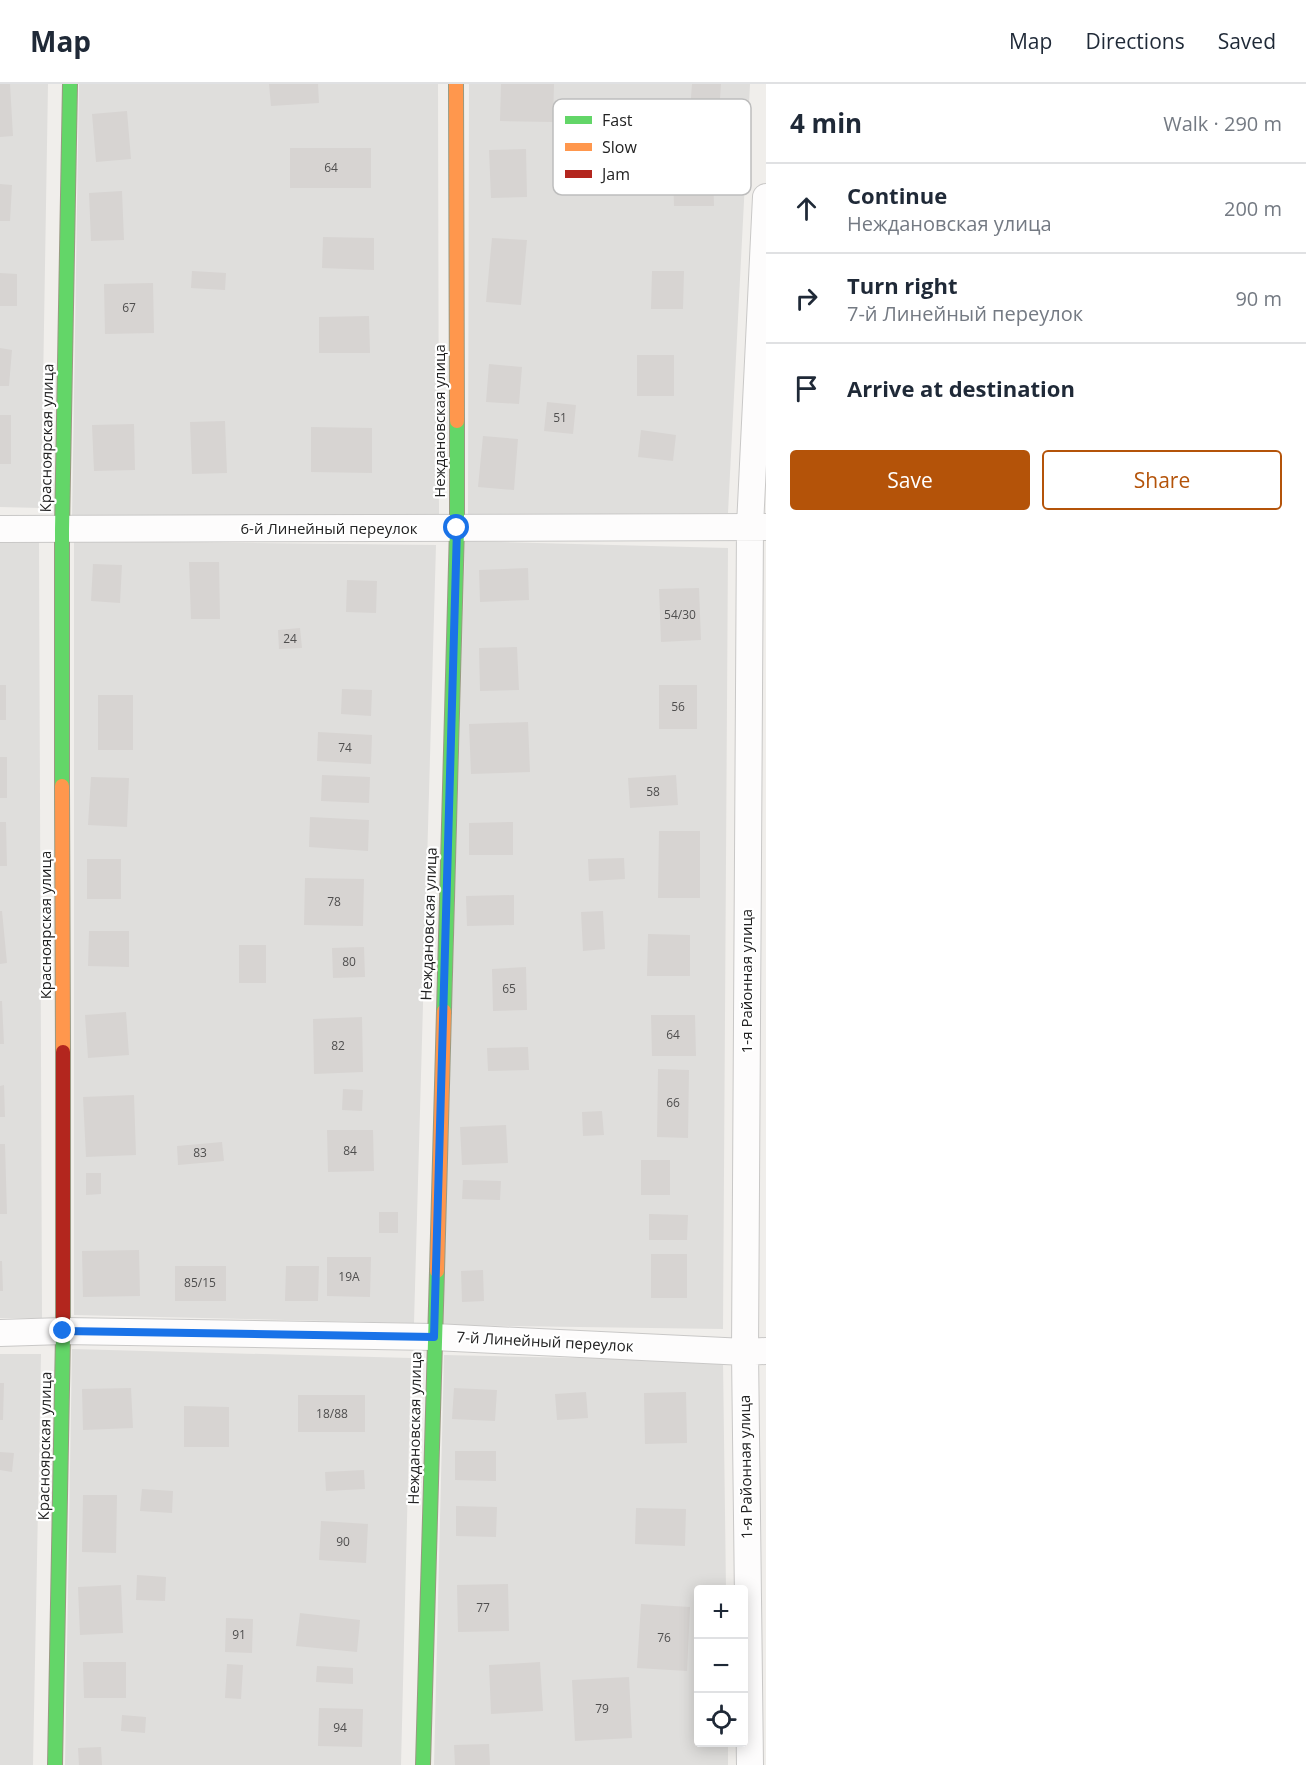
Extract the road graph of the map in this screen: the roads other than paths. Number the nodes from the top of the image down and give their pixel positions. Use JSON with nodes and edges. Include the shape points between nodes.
{"nodes":[{"id":1,"x":70,"y":84,"type":"edge"},
{"id":2,"x":456,"y":84,"type":"edge"},
{"id":3,"x":766,"y":197,"type":"edge"},
{"id":4,"x":758,"y":527,"type":"edge"},
{"id":5,"x":457,"y":528,"type":"junction"},
{"id":6,"x":0,"y":529,"type":"edge"},
{"id":7,"x":62,"y":530,"type":"junction"},
{"id":8,"x":63,"y":1331,"type":"junction"},
{"id":9,"x":0,"y":1333,"type":"edge"},
{"id":10,"x":434,"y":1337,"type":"junction"},
{"id":11,"x":755,"y":1352,"type":"edge"},
{"id":12,"x":758,"y":1673,"type":"edge"},
{"id":13,"x":55,"y":1765,"type":"edge"},
{"id":14,"x":423,"y":1765,"type":"edge"},
{"id":15,"x":750,"y":1765,"type":"edge"}],
"edges":[{"from":1,"to":7,"type":"street","name":"Красноярская улица"},
{"from":2,"to":5,"type":"street","name":"Неждановская улица"},
{"from":3,"to":4,"type":"street","name":"1-я Районная улица"},
{"from":4,"to":5,"type":"street","name":"6-й Линейный переулок"},
{"from":4,"to":11,"type":"street","name":"1-я Районная улица"},
{"from":5,"to":7,"type":"street","name":"6-й Линейный переулок"},
{"from":5,"to":10,"type":"street","name":"Неждановская улица"},
{"from":6,"to":7,"type":"street","name":"6-й Линейный переулок"},
{"from":7,"to":8,"type":"street","name":"Красноярская улица"},
{"from":8,"to":9,"type":"street","name":"7-й Линейный переулок"},
{"from":8,"to":10,"type":"street","name":"7-й Линейный переулок"},
{"from":8,"to":13,"type":"street","name":"Красноярская улица"},
{"from":10,"to":11,"type":"street","name":"7-й Линейный переулок"},
{"from":10,"to":14,"type":"street","name":"Неждановская улица"},
{"from":11,"to":12,"type":"street","name":"1-я Районная улица"},
{"from":12,"to":15,"type":"street","name":"1-я Районная улица"}]}
